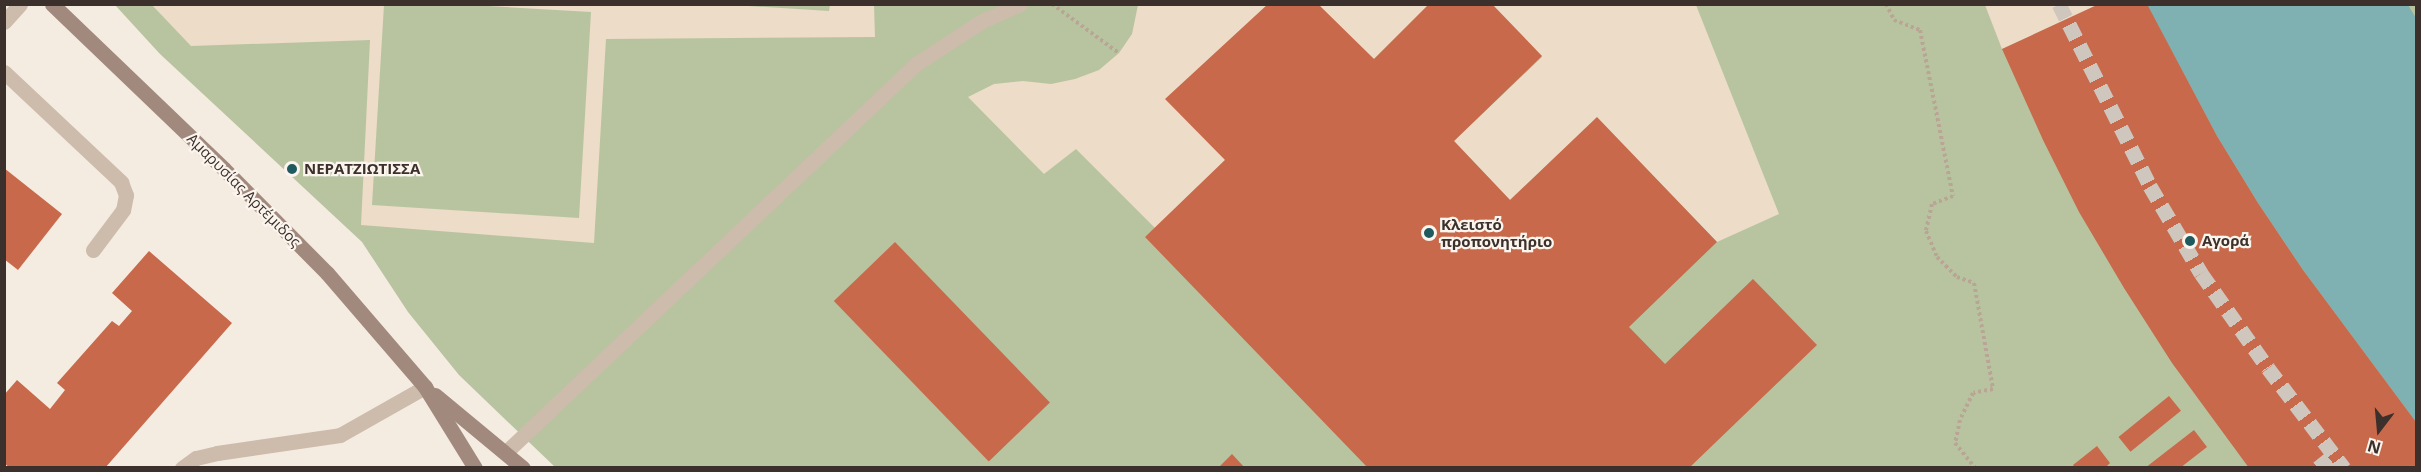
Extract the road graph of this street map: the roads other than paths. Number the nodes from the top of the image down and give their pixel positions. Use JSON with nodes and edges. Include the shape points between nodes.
{"nodes":[{"id":1,"x":20,"y":4,"type":"edge"},
{"id":2,"x":52,"y":4,"type":"edge"},
{"id":3,"x":1020,"y":4,"type":"edge"},
{"id":4,"x":4,"y":22,"type":"edge"},
{"id":5,"x":4,"y":72,"type":"edge"},
{"id":6,"x":93,"y":250,"type":"dead end"},
{"id":7,"x":426,"y":387,"type":"junction"},
{"id":8,"x":506,"y":453,"type":"junction"},
{"id":9,"x":182,"y":468,"type":"edge"},
{"id":10,"x":475,"y":468,"type":"edge"},
{"id":11,"x":523,"y":468,"type":"edge"}],
"edges":[{"from":1,"to":4,"type":"street"},
{"from":2,"to":7,"type":"main road","name":"Αμαρυσίας Αρτέμιδος","via":[[327,273]]},
{"from":3,"to":8,"type":"street","via":[[982,21],[916,64]]},
{"from":5,"to":6,"type":"street","via":[[121,182],[126,195],[123,210]]},
{"from":7,"to":8,"type":"main road","name":"Αμαρυσίας Αρτέμιδος"},
{"from":7,"to":9,"type":"street","via":[[340,435],[217,453],[196,458]]},
{"from":7,"to":10,"type":"main road","name":"Αμαρυσίας Αρτέμιδος"},
{"from":8,"to":11,"type":"main road","name":"Αμαρυσίας Αρτέμιδος"}]}
